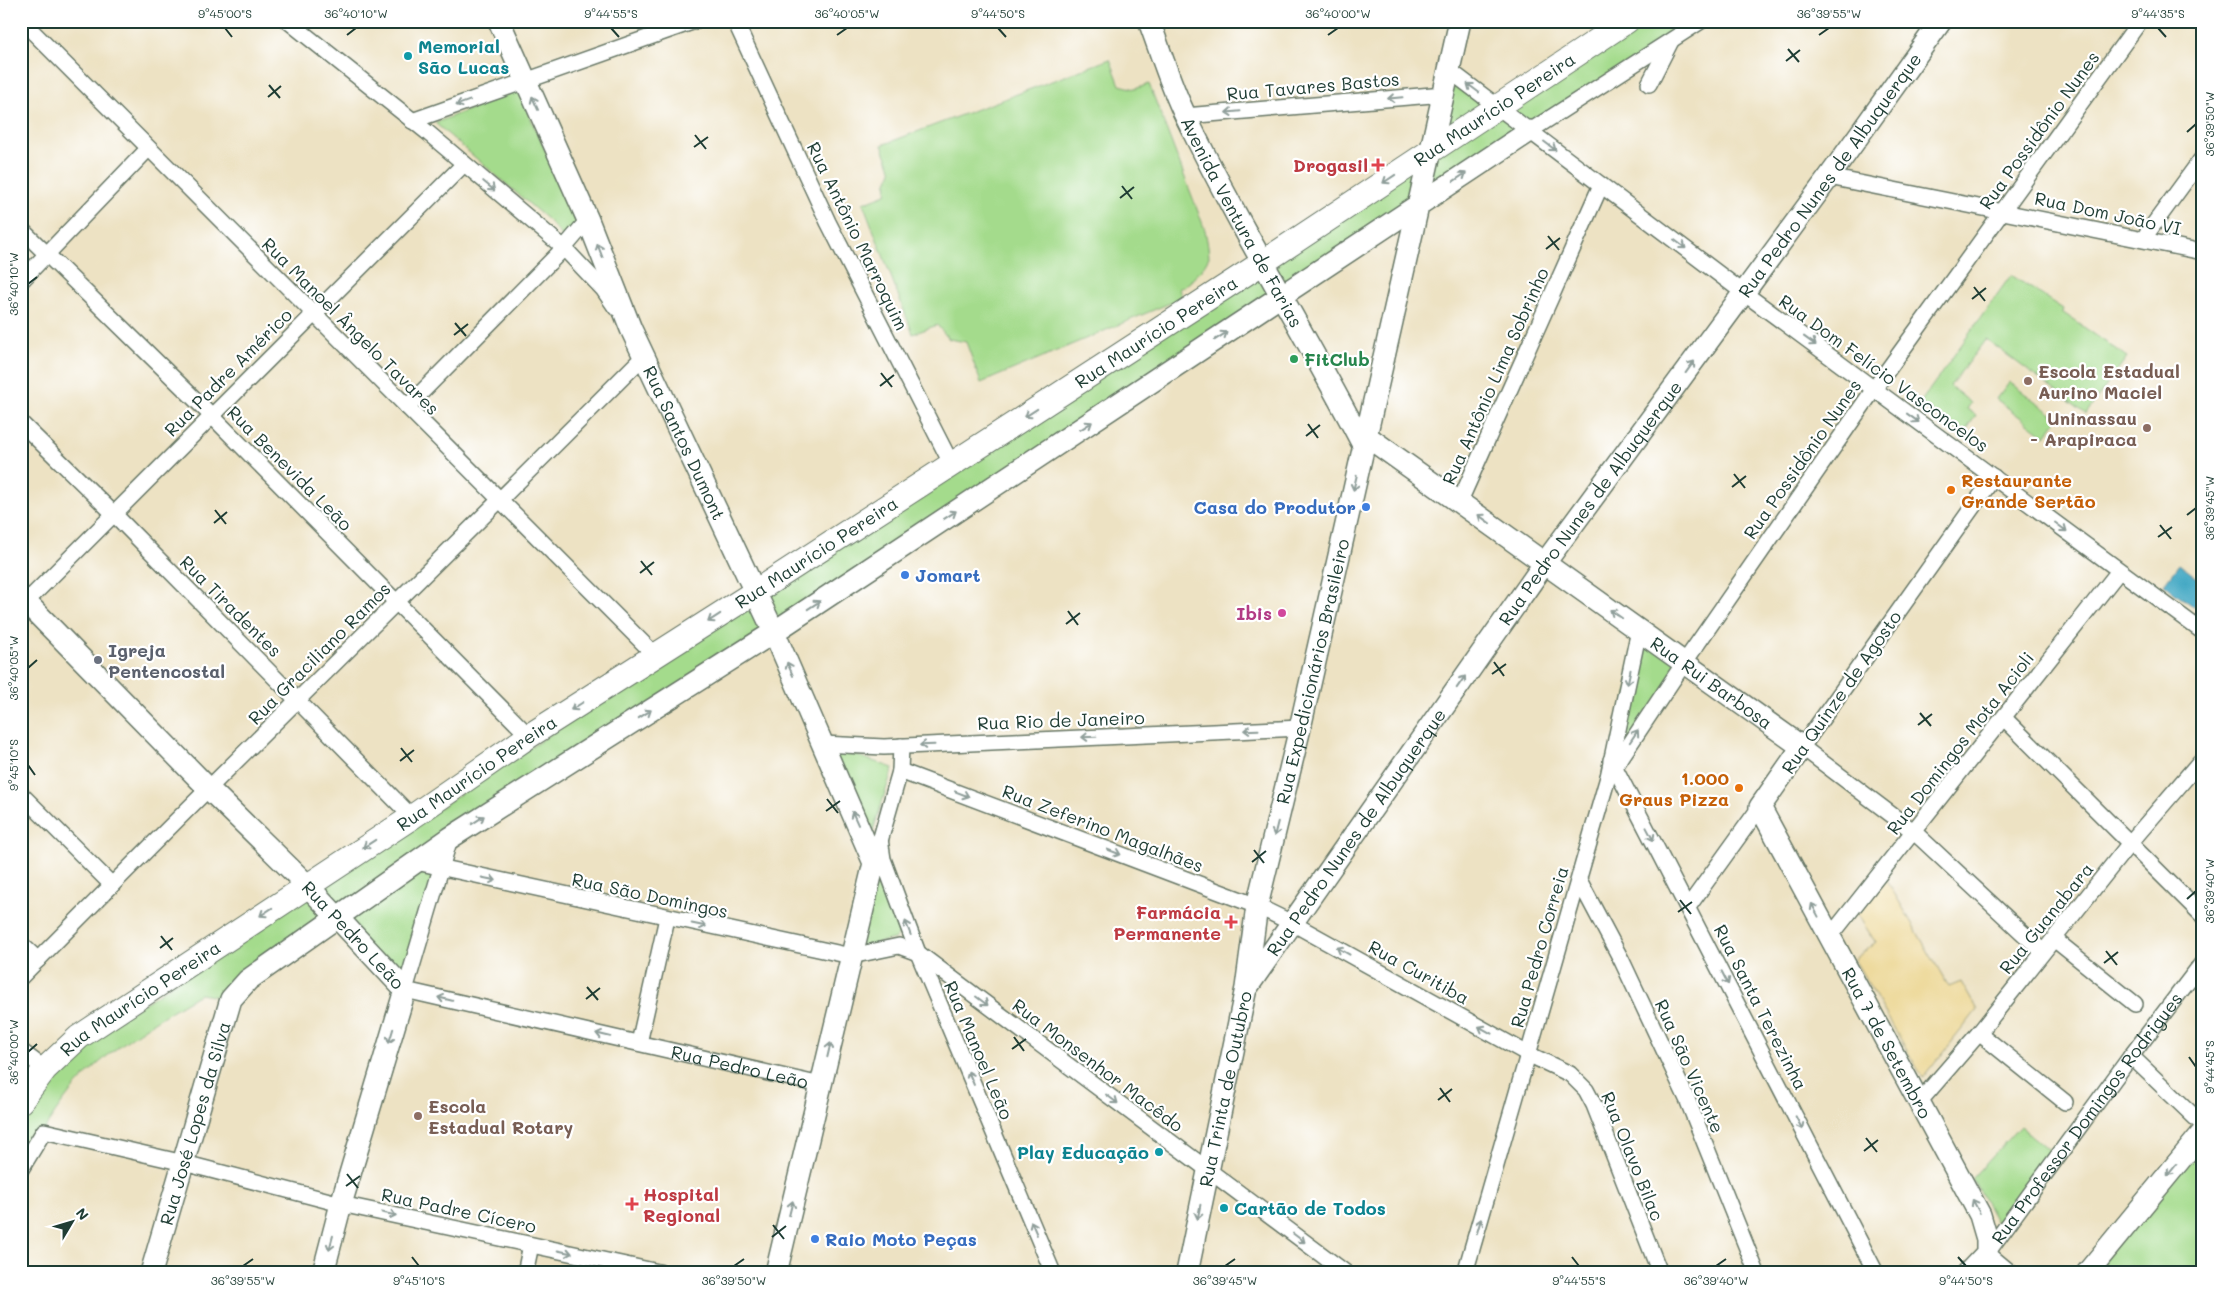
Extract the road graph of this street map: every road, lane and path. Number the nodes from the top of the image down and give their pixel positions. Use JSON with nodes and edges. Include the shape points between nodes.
{"nodes":[{"id":1,"x":22,"y":21,"type":"edge"},
{"id":2,"x":288,"y":21,"type":"edge"},
{"id":3,"x":498,"y":21,"type":"edge"},
{"id":4,"x":695,"y":21,"type":"edge"},
{"id":5,"x":735,"y":21,"type":"edge"},
{"id":6,"x":1149,"y":21,"type":"edge"},
{"id":7,"x":1460,"y":21,"type":"edge"},
{"id":8,"x":1627,"y":21,"type":"edge"},
{"id":9,"x":1701,"y":21,"type":"edge"},
{"id":10,"x":1941,"y":21,"type":"edge"},
{"id":11,"x":2138,"y":22,"type":"edge"},
{"id":12,"x":1672,"y":40,"type":"junction"},
{"id":13,"x":1449,"y":70,"type":"junction"},
{"id":14,"x":525,"y":80,"type":"junction"},
{"id":15,"x":1649,"y":84,"type":"dead end"},
{"id":16,"x":1444,"y":94,"type":"junction"},
{"id":17,"x":1497,"y":106,"type":"junction"},
{"id":18,"x":1185,"y":116,"type":"junction"},
{"id":19,"x":412,"y":121,"type":"junction"},
{"id":20,"x":1530,"y":131,"type":"junction"},
{"id":21,"x":148,"y":150,"type":"junction"},
{"id":22,"x":1430,"y":152,"type":"junction"},
{"id":23,"x":2203,"y":157,"type":"edge"},
{"id":24,"x":463,"y":165,"type":"junction"},
{"id":25,"x":1830,"y":177,"type":"junction"},
{"id":26,"x":1601,"y":184,"type":"junction"},
{"id":27,"x":1420,"y":204,"type":"junction"},
{"id":28,"x":2003,"y":211,"type":"junction"},
{"id":29,"x":588,"y":220,"type":"junction"},
{"id":30,"x":21,"y":229,"type":"edge"},
{"id":31,"x":2143,"y":239,"type":"junction"},
{"id":32,"x":564,"y":248,"type":"junction"},
{"id":33,"x":2203,"y":252,"type":"edge"},
{"id":34,"x":47,"y":255,"type":"junction"},
{"id":35,"x":1262,"y":262,"type":"junction"},
{"id":36,"x":21,"y":281,"type":"edge"},
{"id":37,"x":1744,"y":293,"type":"junction"},
{"id":38,"x":1283,"y":296,"type":"junction"},
{"id":39,"x":313,"y":314,"type":"junction"},
{"id":40,"x":631,"y":330,"type":"junction"},
{"id":41,"x":644,"y":356,"type":"junction"},
{"id":42,"x":1874,"y":389,"type":"junction"},
{"id":43,"x":1337,"y":394,"type":"junction"},
{"id":44,"x":1374,"y":400,"type":"junction"},
{"id":45,"x":407,"y":407,"type":"junction"},
{"id":46,"x":211,"y":415,"type":"junction"},
{"id":47,"x":21,"y":423,"type":"edge"},
{"id":48,"x":1364,"y":440,"type":"junction"},
{"id":49,"x":952,"y":464,"type":"junction"},
{"id":50,"x":1994,"y":477,"type":"junction"},
{"id":51,"x":501,"y":500,"type":"junction"},
{"id":52,"x":1460,"y":501,"type":"junction"},
{"id":53,"x":113,"y":513,"type":"junction"},
{"id":54,"x":1544,"y":564,"type":"junction"},
{"id":55,"x":2119,"y":571,"type":"junction"},
{"id":56,"x":755,"y":592,"type":"junction"},
{"id":57,"x":23,"y":602,"type":"edge"},
{"id":58,"x":396,"y":602,"type":"junction"},
{"id":59,"x":1639,"y":630,"type":"junction"},
{"id":60,"x":774,"y":632,"type":"junction"},
{"id":61,"x":2203,"y":632,"type":"edge"},
{"id":62,"x":656,"y":656,"type":"junction"},
{"id":63,"x":1684,"y":663,"type":"junction"},
{"id":64,"x":297,"y":700,"type":"junction"},
{"id":65,"x":2004,"y":718,"type":"junction"},
{"id":66,"x":1300,"y":728,"type":"junction"},
{"id":67,"x":529,"y":736,"type":"junction"},
{"id":68,"x":823,"y":744,"type":"junction"},
{"id":69,"x":901,"y":746,"type":"junction"},
{"id":70,"x":1802,"y":747,"type":"junction"},
{"id":71,"x":2203,"y":758,"type":"edge"},
{"id":72,"x":1611,"y":768,"type":"junction"},
{"id":73,"x":900,"y":771,"type":"junction"},
{"id":74,"x":209,"y":789,"type":"junction"},
{"id":75,"x":21,"y":794,"type":"edge"},
{"id":76,"x":1760,"y":807,"type":"junction"},
{"id":77,"x":412,"y":817,"type":"junction"},
{"id":78,"x":1913,"y":831,"type":"junction"},
{"id":79,"x":450,"y":838,"type":"junction"},
{"id":80,"x":880,"y":839,"type":"junction"},
{"id":81,"x":2130,"y":843,"type":"junction"},
{"id":82,"x":416,"y":862,"type":"junction"},
{"id":83,"x":874,"y":863,"type":"junction"},
{"id":84,"x":442,"y":868,"type":"junction"},
{"id":85,"x":1579,"y":880,"type":"junction"},
{"id":86,"x":112,"y":885,"type":"junction"},
{"id":87,"x":307,"y":885,"type":"junction"},
{"id":88,"x":1257,"y":906,"type":"junction"},
{"id":89,"x":1688,"y":907,"type":"junction"},
{"id":90,"x":337,"y":916,"type":"junction"},
{"id":91,"x":2203,"y":916,"type":"edge"},
{"id":92,"x":667,"y":918,"type":"junction"},
{"id":93,"x":1292,"y":923,"type":"junction"},
{"id":94,"x":1829,"y":938,"type":"junction"},
{"id":95,"x":2054,"y":938,"type":"junction"},
{"id":96,"x":21,"y":944,"type":"edge"},
{"id":97,"x":2042,"y":951,"type":"junction"},
{"id":98,"x":918,"y":953,"type":"junction"},
{"id":99,"x":851,"y":956,"type":"junction"},
{"id":100,"x":38,"y":960,"type":"junction"},
{"id":101,"x":2203,"y":962,"type":"edge"},
{"id":102,"x":21,"y":977,"type":"edge"},
{"id":103,"x":1246,"y":988,"type":"junction"},
{"id":104,"x":405,"y":990,"type":"junction"},
{"id":105,"x":2135,"y":1004,"type":"dead end"},
{"id":106,"x":1979,"y":1032,"type":"junction"},
{"id":107,"x":639,"y":1043,"type":"junction"},
{"id":108,"x":21,"y":1051,"type":"edge"},
{"id":109,"x":1528,"y":1054,"type":"junction"},
{"id":110,"x":2131,"y":1056,"type":"junction"},
{"id":111,"x":45,"y":1069,"type":"junction"},
{"id":112,"x":821,"y":1085,"type":"junction"},
{"id":113,"x":21,"y":1100,"type":"edge"},
{"id":114,"x":1920,"y":1101,"type":"junction"},
{"id":115,"x":2065,"y":1102,"type":"dead end"},
{"id":116,"x":2203,"y":1125,"type":"edge"},
{"id":117,"x":2203,"y":1132,"type":"edge"},
{"id":118,"x":184,"y":1163,"type":"junction"},
{"id":119,"x":21,"y":1169,"type":"edge"},
{"id":120,"x":1208,"y":1170,"type":"junction"},
{"id":121,"x":341,"y":1204,"type":"junction"},
{"id":122,"x":531,"y":1245,"type":"junction"},
{"id":123,"x":1987,"y":1253,"type":"junction"},
{"id":124,"x":151,"y":1273,"type":"edge"},
{"id":125,"x":323,"y":1273,"type":"edge"},
{"id":126,"x":525,"y":1273,"type":"edge"},
{"id":127,"x":663,"y":1273,"type":"edge"},
{"id":128,"x":776,"y":1273,"type":"edge"},
{"id":129,"x":1053,"y":1273,"type":"edge"},
{"id":130,"x":1187,"y":1273,"type":"edge"},
{"id":131,"x":1346,"y":1273,"type":"edge"},
{"id":132,"x":1465,"y":1273,"type":"edge"},
{"id":133,"x":1660,"y":1273,"type":"edge"},
{"id":134,"x":1757,"y":1273,"type":"edge"},
{"id":135,"x":1876,"y":1273,"type":"edge"},
{"id":136,"x":1968,"y":1273,"type":"edge"},
{"id":137,"x":2011,"y":1273,"type":"edge"},
{"id":138,"x":2087,"y":1273,"type":"edge"}],
"edges":[{"from":1,"to":21,"type":"street","name":"Rua Manoel Ângelo Tavares"},
{"from":2,"to":19,"type":"street"},
{"from":3,"to":14,"type":"street","name":"Rua Santos Dumont"},
{"from":4,"to":14,"type":"street"},
{"from":5,"to":49,"type":"street","name":"Rua Antônio Marroquim","via":[[828,222]]},
{"from":6,"to":18,"type":"street","name":"Avenida Ventura de Farias"},
{"from":7,"to":13,"type":"street","name":"Rua Expedicionários Brasileiro"},
{"from":8,"to":17,"type":"main road","name":"Rua Maurício Pereira"},
{"from":9,"to":12,"type":"street"},
{"from":10,"to":25,"type":"street","name":"Rua Pedro Nunes de Albuquerque"},
{"from":11,"to":28,"type":"street","name":"Rua Possidônio Nunes"},
{"from":12,"to":15,"type":"street"},
{"from":12,"to":20,"type":"street"},
{"from":13,"to":16,"type":"street","name":"Rua Expedicionários Brasileiro"},
{"from":17,"to":13,"type":"street","name":"Rua Dom Felício Vasconcelos","one_way":true},
{"from":14,"to":19,"type":"street","one_way":true},
{"from":29,"to":14,"type":"street","name":"Rua Santos Dumont","one_way":true},
{"from":16,"to":18,"type":"street","name":"Rua Tavares Bastos","one_way":true},
{"from":16,"to":22,"type":"street","name":"Rua Expedicionários Brasileiro"},
{"from":17,"to":20,"type":"street","name":"Rua Dom Felício Vasconcelos"},
{"from":17,"to":22,"type":"main road","name":"Rua Maurício Pereira"},
{"from":18,"to":35,"type":"street","name":"Avenida Ventura de Farias"},
{"from":19,"to":24,"type":"street"},
{"from":20,"to":26,"type":"street","name":"Rua Dom Felício Vasconcelos","one_way":true},
{"from":27,"to":20,"type":"street","one_way":true},
{"from":21,"to":34,"type":"street"},
{"from":21,"to":39,"type":"street","name":"Rua Manoel Ângelo Tavares"},
{"from":22,"to":27,"type":"street","name":"Rua Expedicionários Brasileiro"},
{"from":22,"to":35,"type":"main road","name":"Rua Maurício Pereira","one_way":true},
{"from":23,"to":31,"type":"street"},
{"from":24,"to":32,"type":"street","one_way":true},
{"from":24,"to":39,"type":"street","name":"Rua Padre Américo"},
{"from":25,"to":28,"type":"street","name":"Rua Dom João VI"},
{"from":25,"to":37,"type":"street","name":"Rua Pedro Nunes de Albuquerque"},
{"from":26,"to":37,"type":"street","name":"Rua Dom Felício Vasconcelos","one_way":true},
{"from":26,"to":52,"type":"street","name":"Rua Antônio Lima Sobrinho"},
{"from":27,"to":38,"type":"street"},
{"from":27,"to":44,"type":"street","name":"Rua Expedicionários Brasileiro"},
{"from":28,"to":31,"type":"street","name":"Rua Dom João VI"},
{"from":28,"to":42,"type":"street","name":"Rua Possidônio Nunes"},
{"from":29,"to":32,"type":"street"},
{"from":40,"to":29,"type":"street","name":"Rua Santos Dumont","one_way":true},
{"from":30,"to":34,"type":"street","name":"Rua Benevida Leão"},
{"from":31,"to":33,"type":"street","name":"Rua Dom João VI"},
{"from":32,"to":40,"type":"street","via":[[603,289]]},
{"from":32,"to":45,"type":"street"},
{"from":34,"to":36,"type":"street"},
{"from":34,"to":46,"type":"street","name":"Rua Benevida Leão"},
{"from":35,"to":38,"type":"street","name":"Avenida Ventura de Farias"},
{"from":35,"to":49,"type":"main road","name":"Rua Maurício Pereira","one_way":true},
{"from":37,"to":42,"type":"street","name":"Rua Dom Felício Vasconcelos","one_way":true},
{"from":54,"to":37,"type":"street","name":"Rua Pedro Nunes de Albuquerque","one_way":true},
{"from":38,"to":43,"type":"street","name":"Avenida Ventura de Farias"},
{"from":60,"to":38,"type":"street","one_way":true},
{"from":39,"to":45,"type":"street","name":"Rua Manoel Ângelo Tavares"},
{"from":39,"to":46,"type":"street","name":"Rua Padre Américo"},
{"from":40,"to":41,"type":"street","name":"Rua Santos Dumont"},
{"from":41,"to":51,"type":"street","name":"Rua Graciliano Ramos"},
{"from":41,"to":56,"type":"street","name":"Rua Santos Dumont"},
{"from":42,"to":50,"type":"street","name":"Rua Dom Felício Vasconcelos","one_way":true},
{"from":42,"to":63,"type":"street","name":"Rua Possidônio Nunes"},
{"from":43,"to":44,"type":"street","via":[[1357,403]]},
{"from":43,"to":48,"type":"street","name":"Avenida Ventura de Farias"},
{"from":44,"to":48,"type":"street","name":"Rua Expedicionários Brasileiro"},
{"from":45,"to":51,"type":"street","name":"Rua Manoel Ângelo Tavares"},
{"from":46,"to":53,"type":"street","name":"Rua Padre Américo"},
{"from":46,"to":58,"type":"street","name":"Rua Benevida Leão"},
{"from":47,"to":53,"type":"street","name":"Rua Tiradentes"},
{"from":48,"to":52,"type":"street","name":"Rua Rui Barbosa"},
{"from":48,"to":66,"type":"street","name":"Rua Expedicionários Brasileiro","one_way":true},
{"from":49,"to":56,"type":"main road","name":"Rua Maurício Pereira"},
{"from":50,"to":55,"type":"street","name":"Rua Dom Felício Vasconcelos","one_way":true},
{"from":50,"to":70,"type":"street","name":"Rua Quinze de Agosto"},
{"from":51,"to":58,"type":"street","name":"Rua Graciliano Ramos"},
{"from":51,"to":62,"type":"street","name":"Rua Manoel Ângelo Tavares"},
{"from":54,"to":52,"type":"street","name":"Rua Rui Barbosa","one_way":true},
{"from":53,"to":57,"type":"street","name":"Rua Padre Américo"},
{"from":53,"to":64,"type":"street","name":"Rua Tiradentes"},
{"from":59,"to":54,"type":"street","name":"Rua Rui Barbosa","one_way":true},
{"from":93,"to":54,"type":"street","name":"Rua Pedro Nunes de Albuquerque","one_way":true},
{"from":55,"to":61,"type":"street","name":"Rua Dom Felício Vasconcelos"},
{"from":55,"to":65,"type":"street","name":"Rua Domingos Mota Acioli"},
{"from":56,"to":60,"type":"street","name":"Rua Santos Dumont"},
{"from":56,"to":62,"type":"main road","name":"Rua Maurício Pereira","one_way":true},
{"from":57,"to":74,"type":"street","name":"Rua Pedro Leão"},
{"from":58,"to":64,"type":"street","name":"Rua Graciliano Ramos"},
{"from":58,"to":67,"type":"street","name":"Rua Benevida Leão"},
{"from":59,"to":63,"type":"street","name":"Rua Rui Barbosa"},
{"from":59,"to":72,"type":"street","name":"Rua Pedro Correia","one_way":true},
{"from":68,"to":60,"type":"street","name":"Rua Santos Dumont","one_way":true},
{"from":79,"to":60,"type":"street","one_way":true},
{"from":62,"to":67,"type":"main road","name":"Rua Maurício Pereira","one_way":true},
{"from":63,"to":70,"type":"street","name":"Rua Rui Barbosa"},
{"from":72,"to":63,"type":"street","name":"Rua Possidônio Nunes","one_way":true},
{"from":64,"to":74,"type":"street","name":"Rua Graciliano Ramos"},
{"from":64,"to":77,"type":"street","name":"Rua Tiradentes"},
{"from":65,"to":78,"type":"street","name":"Rua Domingos Mota Acioli"},
{"from":65,"to":81,"type":"street"},
{"from":66,"to":69,"type":"street","name":"Rua Rio de Janeiro","one_way":true},
{"from":66,"to":88,"type":"street","name":"Rua Expedicionários Brasileiro","one_way":true},
{"from":67,"to":77,"type":"main road","name":"Rua Maurício Pereira"},
{"from":68,"to":69,"type":"street","name":"Rua Rio de Janeiro"},
{"from":83,"to":68,"type":"street","name":"Rua Santos Dumont","one_way":true},
{"from":69,"to":73,"type":"street"},
{"from":70,"to":76,"type":"street","name":"Rua Quinze de Agosto"},
{"from":70,"to":78,"type":"street","name":"Rua Rui Barbosa"},
{"from":71,"to":81,"type":"street","name":"Rua Guanabara"},
{"from":72,"to":85,"type":"street","name":"Rua Pedro Correia"},
{"from":72,"to":89,"type":"street","name":"Rua Santa Terezinha","one_way":true},
{"from":73,"to":80,"type":"street"},
{"from":73,"to":88,"type":"street","name":"Rua Zeferino Magalhães","one_way":true},
{"from":74,"to":86,"type":"street","name":"Rua Graciliano Ramos"},
{"from":74,"to":87,"type":"street","name":"Rua Pedro Leão"},
{"from":75,"to":86,"type":"street"},
{"from":76,"to":89,"type":"street","name":"Rua Quinze de Agosto"},
{"from":94,"to":76,"type":"street","name":"Rua 7 de Setembro","one_way":true},
{"from":77,"to":87,"type":"main road","name":"Rua Maurício Pereira","one_way":true},
{"from":78,"to":94,"type":"street","name":"Rua Domingos Mota Acioli"},
{"from":78,"to":97,"type":"street","name":"Rua Rui Barbosa"},
{"from":79,"to":82,"type":"street"},
{"from":79,"to":84,"type":"street"},
{"from":80,"to":83,"type":"street"},
{"from":98,"to":80,"type":"street","name":"Rua Manoel Leão","one_way":true,"via":[[883,859]]},
{"from":81,"to":91,"type":"street"},
{"from":81,"to":95,"type":"street","name":"Rua Guanabara"},
{"from":82,"to":84,"type":"street","name":"Rua São Domingos"},
{"from":82,"to":90,"type":"street"},
{"from":83,"to":99,"type":"street"},
{"from":84,"to":92,"type":"street","name":"Rua São Domingos","one_way":true},
{"from":84,"to":104,"type":"street"},
{"from":85,"to":109,"type":"street","name":"Rua Pedro Correia"},
{"from":85,"to":134,"type":"street","name":"Rua São Vicente","via":[[1622,961],[1687,1099]]},
{"from":86,"to":100,"type":"street","name":"Rua Graciliano Ramos"},
{"from":87,"to":90,"type":"street","name":"Rua Pedro Leão"},
{"from":87,"to":111,"type":"main road","name":"Rua Maurício Pereira","one_way":true,"via":[[79,1037]]},
{"from":88,"to":93,"type":"street","name":"Rua Zeferino Magalhães"},
{"from":88,"to":103,"type":"street","name":"Rua Trinta de Outubro"},
{"from":89,"to":135,"type":"street","name":"Rua Santa Terezinha","one_way":true},
{"from":90,"to":104,"type":"street","name":"Rua Pedro Leão"},
{"from":90,"to":118,"type":"street","name":"Rua José Lopes da Silva","via":[[248,980],[231,999]]},
{"from":92,"to":99,"type":"street","name":"Rua São Domingos","one_way":true},
{"from":92,"to":107,"type":"street"},
{"from":93,"to":103,"type":"street","name":"Rua Pedro Nunes de Albuquerque"},
{"from":109,"to":93,"type":"street","name":"Rua Curitiba","one_way":true},
{"from":94,"to":114,"type":"street","name":"Rua 7 de Setembro"},
{"from":95,"to":97,"type":"street","name":"Rua Guanabara"},
{"from":95,"to":105,"type":"street"},
{"from":96,"to":100,"type":"street"},
{"from":97,"to":106,"type":"street","name":"Rua Guanabara"},
{"from":98,"to":99,"type":"street","name":"Rua Monsenhor Macêdo","via":[[898,946]]},
{"from":98,"to":120,"type":"street","name":"Rua Monsenhor Macêdo","one_way":true},
{"from":129,"to":98,"type":"street","name":"Rua Manoel Leão","one_way":true},
{"from":112,"to":99,"type":"street","one_way":true},
{"from":100,"to":102,"type":"street","name":"Rua Graciliano Ramos"},
{"from":101,"to":110,"type":"street","name":"Rua Professor Domingos Rodrigues"},
{"from":103,"to":120,"type":"street","name":"Rua Trinta de Outubro"},
{"from":107,"to":104,"type":"street","name":"Rua Pedro Leão","one_way":true},
{"from":104,"to":121,"type":"street","one_way":true},
{"from":106,"to":114,"type":"street","name":"Rua Guanabara"},
{"from":106,"to":115,"type":"street"},
{"from":107,"to":112,"type":"street","name":"Rua Pedro Leão"},
{"from":108,"to":111,"type":"street"},
{"from":132,"to":109,"type":"street","name":"Rua Pedro Correia","one_way":true},
{"from":109,"to":133,"type":"street","name":"Rua Olavo Bilac","via":[[1570,1074],[1586,1090]]},
{"from":110,"to":116,"type":"street"},
{"from":110,"to":123,"type":"street","name":"Rua Professor Domingos Rodrigues"},
{"from":111,"to":113,"type":"main road","name":"Rua Maurício Pereira"},
{"from":128,"to":112,"type":"street","one_way":true},
{"from":123,"to":114,"type":"street","name":"Rua 7 de Setembro","one_way":true,"via":[[1987,1239],[1980,1215]]},
{"from":117,"to":138,"type":"street","one_way":true},
{"from":118,"to":119,"type":"street","name":"Rua Padre Cícero","via":[[44,1130]]},
{"from":118,"to":121,"type":"street","name":"Rua Padre Cícero"},
{"from":118,"to":124,"type":"street","name":"Rua José Lopes da Silva"},
{"from":120,"to":130,"type":"street","name":"Rua Trinta de Outubro","one_way":true},
{"from":120,"to":131,"type":"street","name":"Rua Monsenhor Macêdo","one_way":true},
{"from":121,"to":122,"type":"street","name":"Rua Padre Cícero","one_way":true},
{"from":121,"to":125,"type":"street","one_way":true},
{"from":122,"to":126,"type":"street"},
{"from":122,"to":127,"type":"street","name":"Rua Padre Cícero","one_way":true},
{"from":123,"to":136,"type":"street","name":"Rua Professor Domingos Rodrigues"},
{"from":123,"to":137,"type":"street"}]}
